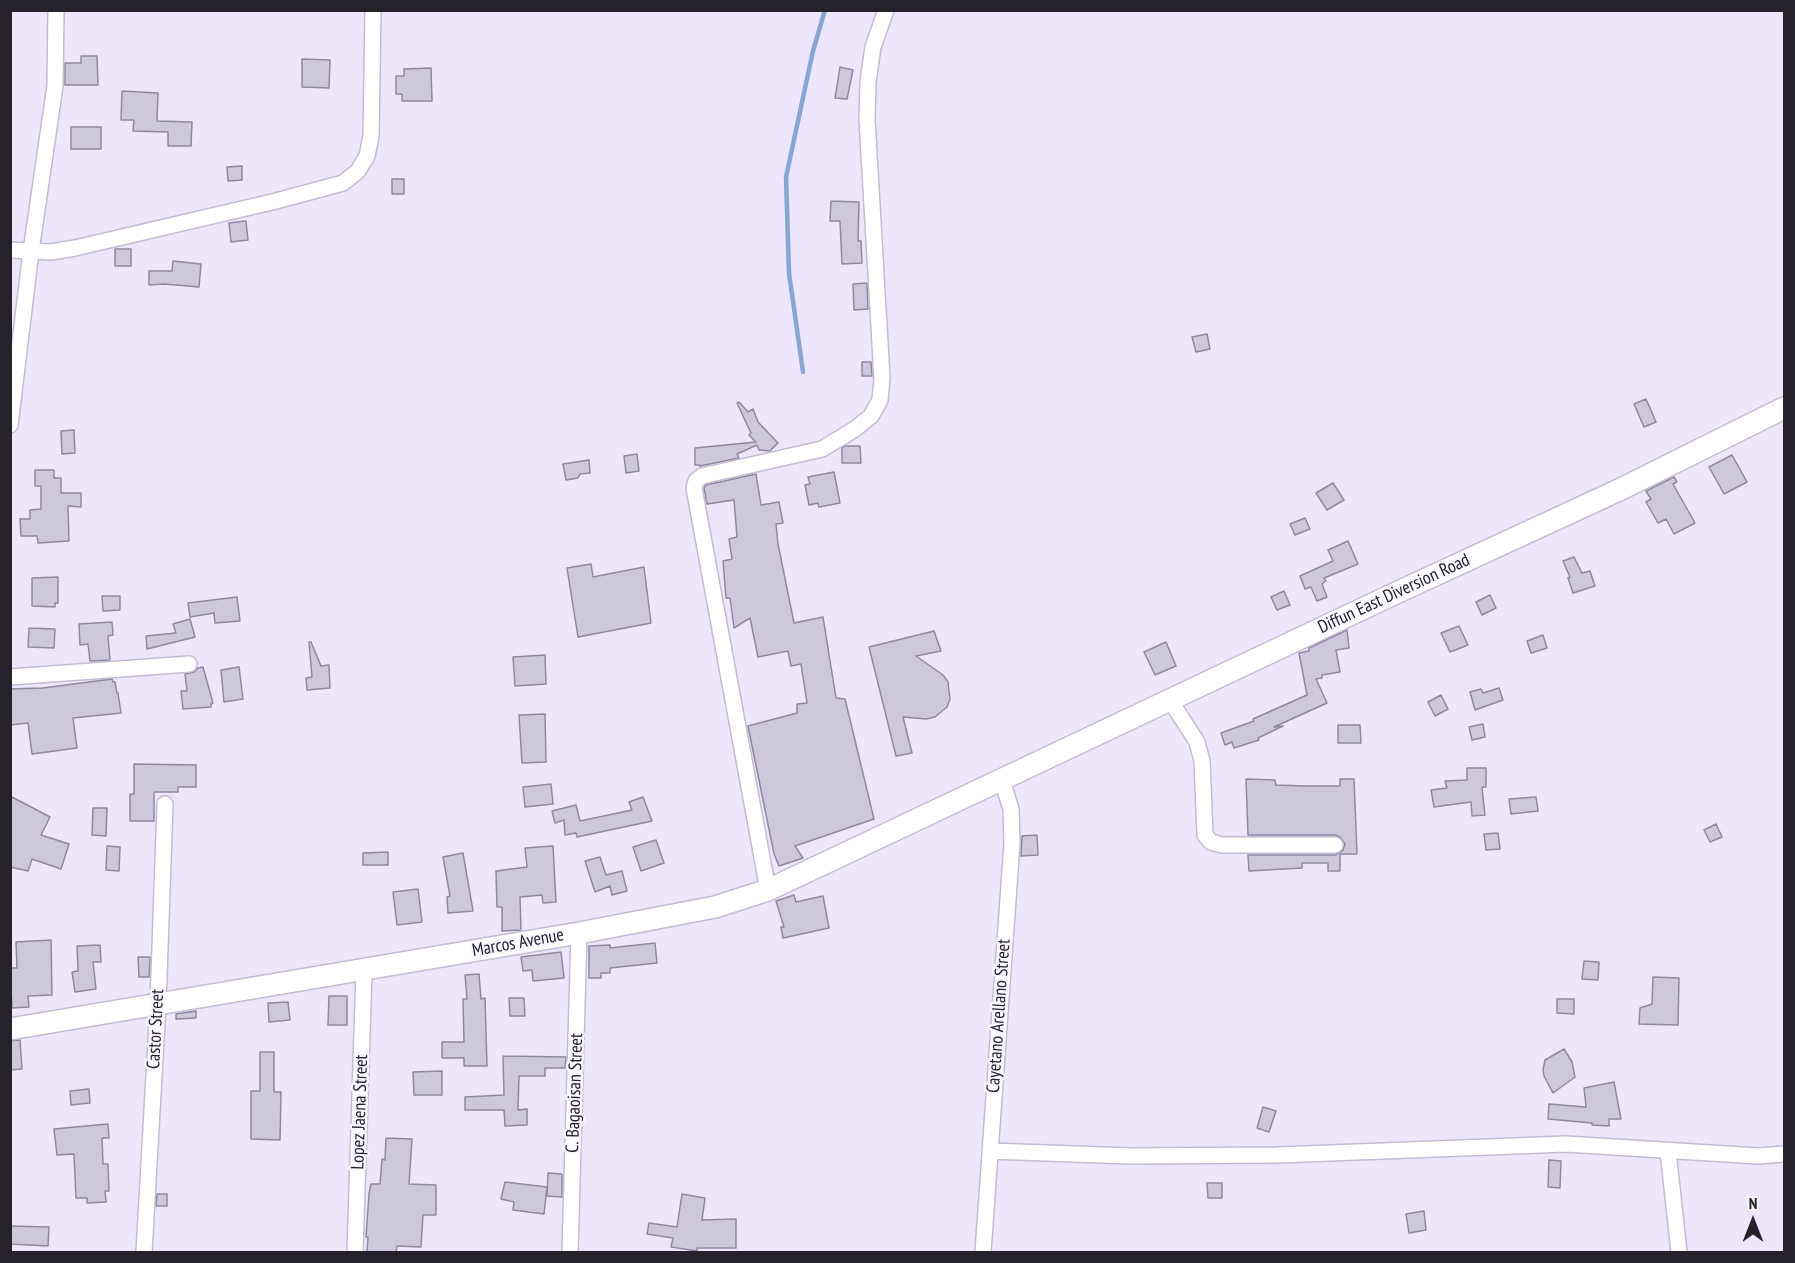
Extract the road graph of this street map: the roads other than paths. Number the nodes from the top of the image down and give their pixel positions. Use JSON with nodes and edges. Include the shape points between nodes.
{"nodes":[{"id":1,"x":56,"y":10,"type":"edge"},
{"id":2,"x":373,"y":10,"type":"edge"},
{"id":3,"x":886,"y":10,"type":"edge"},
{"id":4,"x":10,"y":250,"type":"edge"},
{"id":5,"x":31,"y":251,"type":"junction"},
{"id":6,"x":1785,"y":408,"type":"edge"},
{"id":7,"x":10,"y":425,"type":"edge"},
{"id":8,"x":189,"y":664,"type":"dead end"},
{"id":9,"x":10,"y":677,"type":"edge"},
{"id":10,"x":1170,"y":700,"type":"junction"},
{"id":11,"x":1002,"y":780,"type":"junction"},
{"id":12,"x":165,"y":804,"type":"dead end"},
{"id":13,"x":1335,"y":845,"type":"dead end"},
{"id":14,"x":768,"y":890,"type":"junction"},
{"id":15,"x":579,"y":933,"type":"junction"},
{"id":16,"x":364,"y":970,"type":"junction"},
{"id":17,"x":158,"y":1005,"type":"junction"},
{"id":18,"x":10,"y":1029,"type":"edge"},
{"id":19,"x":990,"y":1151,"type":"junction"},
{"id":20,"x":1668,"y":1151,"type":"junction"},
{"id":21,"x":1785,"y":1154,"type":"edge"},
{"id":22,"x":144,"y":1252,"type":"edge"},
{"id":23,"x":356,"y":1252,"type":"edge"},
{"id":24,"x":570,"y":1252,"type":"edge"},
{"id":25,"x":983,"y":1252,"type":"edge"},
{"id":26,"x":1679,"y":1252,"type":"edge"}],
"edges":[{"from":1,"to":5,"type":"street","via":[[55,87]]},
{"from":2,"to":5,"type":"street","via":[[367,156],[358,171],[343,183],[75,248]]},
{"from":3,"to":14,"type":"street","via":[[873,47],[867,119],[880,399],[871,416],[822,449],[702,476],[694,488]]},
{"from":4,"to":5,"type":"street"},
{"from":5,"to":7,"type":"street"},
{"from":6,"to":10,"type":"main road","name":"Diffun East Diversion Road"},
{"from":8,"to":9,"type":"street"},
{"from":10,"to":11,"type":"main road","name":"Diffun East Diversion Road"},
{"from":10,"to":13,"type":"street","via":[[1197,742],[1202,761],[1205,835],[1211,842]]},
{"from":11,"to":14,"type":"main road","name":"Marcos Avenue"},
{"from":11,"to":19,"type":"street","name":"Cayetano Arellano Street","via":[[1011,809],[1012,843]]},
{"from":12,"to":17,"type":"street","name":"Castor Street"},
{"from":14,"to":15,"type":"main road","name":"Marcos Avenue","via":[[715,907]]},
{"from":15,"to":16,"type":"main road","name":"Marcos Avenue"},
{"from":15,"to":24,"type":"street","name":"C. Bagaoisan Street"},
{"from":16,"to":17,"type":"main road","name":"Marcos Avenue"},
{"from":16,"to":23,"type":"street","name":"Lopez Jaena Street"},
{"from":17,"to":18,"type":"main road","name":"Marcos Avenue"},
{"from":17,"to":22,"type":"street","name":"Castor Street"},
{"from":19,"to":20,"type":"street","via":[[1267,1155],[1566,1144]]},
{"from":19,"to":25,"type":"street","name":"Cayetano Arellano Street"},
{"from":20,"to":21,"type":"street"},
{"from":20,"to":26,"type":"street"}]}
